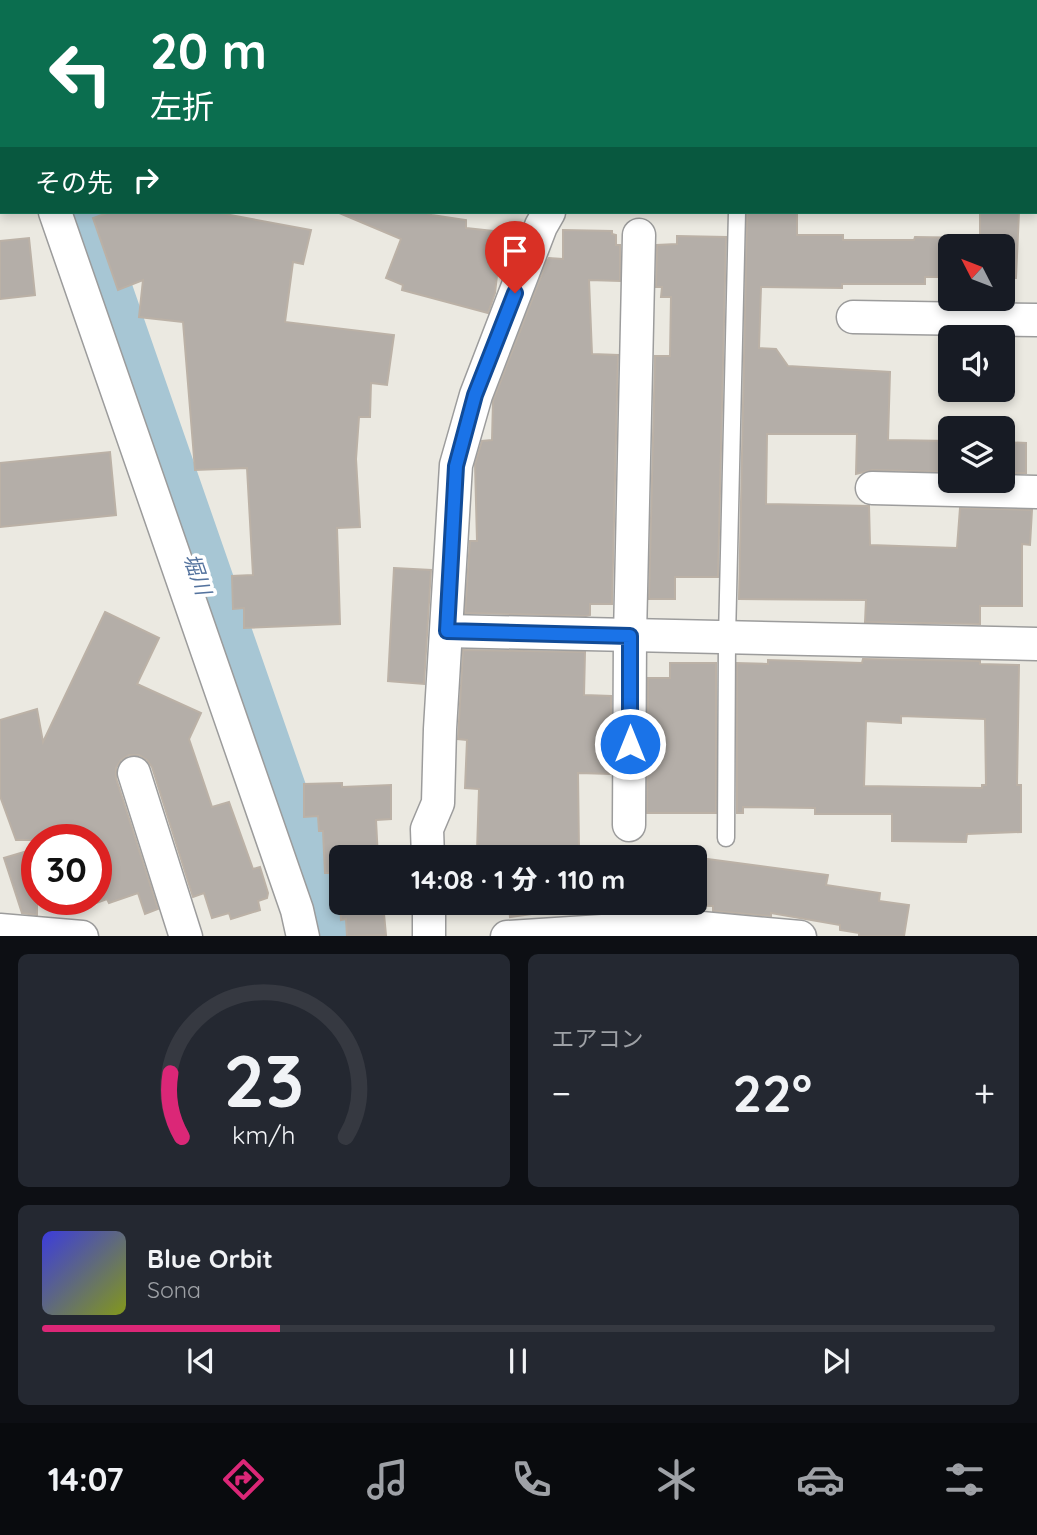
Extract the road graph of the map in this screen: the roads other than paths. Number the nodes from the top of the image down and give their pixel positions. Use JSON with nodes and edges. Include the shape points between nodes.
{"nodes":[{"id":1,"x":56,"y":214,"type":"edge"},
{"id":2,"x":548,"y":214,"type":"edge"},
{"id":3,"x":737,"y":214,"type":"edge"},
{"id":4,"x":639,"y":234,"type":"dead end"},
{"id":5,"x":853,"y":317,"type":"dead end"},
{"id":6,"x":1037,"y":320,"type":"edge"},
{"id":7,"x":872,"y":488,"type":"dead end"},
{"id":8,"x":1037,"y":492,"type":"edge"},
{"id":9,"x":447,"y":631,"type":"junction"},
{"id":10,"x":630,"y":636,"type":"junction"},
{"id":11,"x":727,"y":638,"type":"junction"},
{"id":12,"x":1037,"y":644,"type":"edge"},
{"id":13,"x":134,"y":773,"type":"dead end"},
{"id":14,"x":629,"y":825,"type":"dead end"},
{"id":15,"x":726,"y":838,"type":"dead end"},
{"id":16,"x":428,"y":845,"type":"edge"},
{"id":17,"x":429,"y":915,"type":"edge"},
{"id":18,"x":0,"y":930,"type":"edge"},
{"id":19,"x":82,"y":936,"type":"edge"},
{"id":20,"x":186,"y":936,"type":"edge"},
{"id":21,"x":303,"y":936,"type":"edge"},
{"id":22,"x":429,"y":936,"type":"edge"},
{"id":23,"x":507,"y":936,"type":"edge"},
{"id":24,"x":800,"y":936,"type":"edge"}],
"edges":[{"from":1,"to":21,"type":"street"},
{"from":2,"to":9,"type":"street","via":[[475,395],[456,466]]},
{"from":3,"to":11,"type":"lane"},
{"from":4,"to":10,"type":"street"},
{"from":5,"to":6,"type":"street"},
{"from":7,"to":8,"type":"street"},
{"from":9,"to":10,"type":"street"},
{"from":9,"to":16,"type":"street","via":[[438,803],[427,829]]},
{"from":10,"to":11,"type":"street"},
{"from":10,"to":14,"type":"street"},
{"from":11,"to":12,"type":"street"},
{"from":11,"to":15,"type":"lane"},
{"from":13,"to":20,"type":"street"},
{"from":17,"to":22,"type":"street"},
{"from":18,"to":19,"type":"street"},
{"from":23,"to":24,"type":"street","via":[[680,926]]}]}
